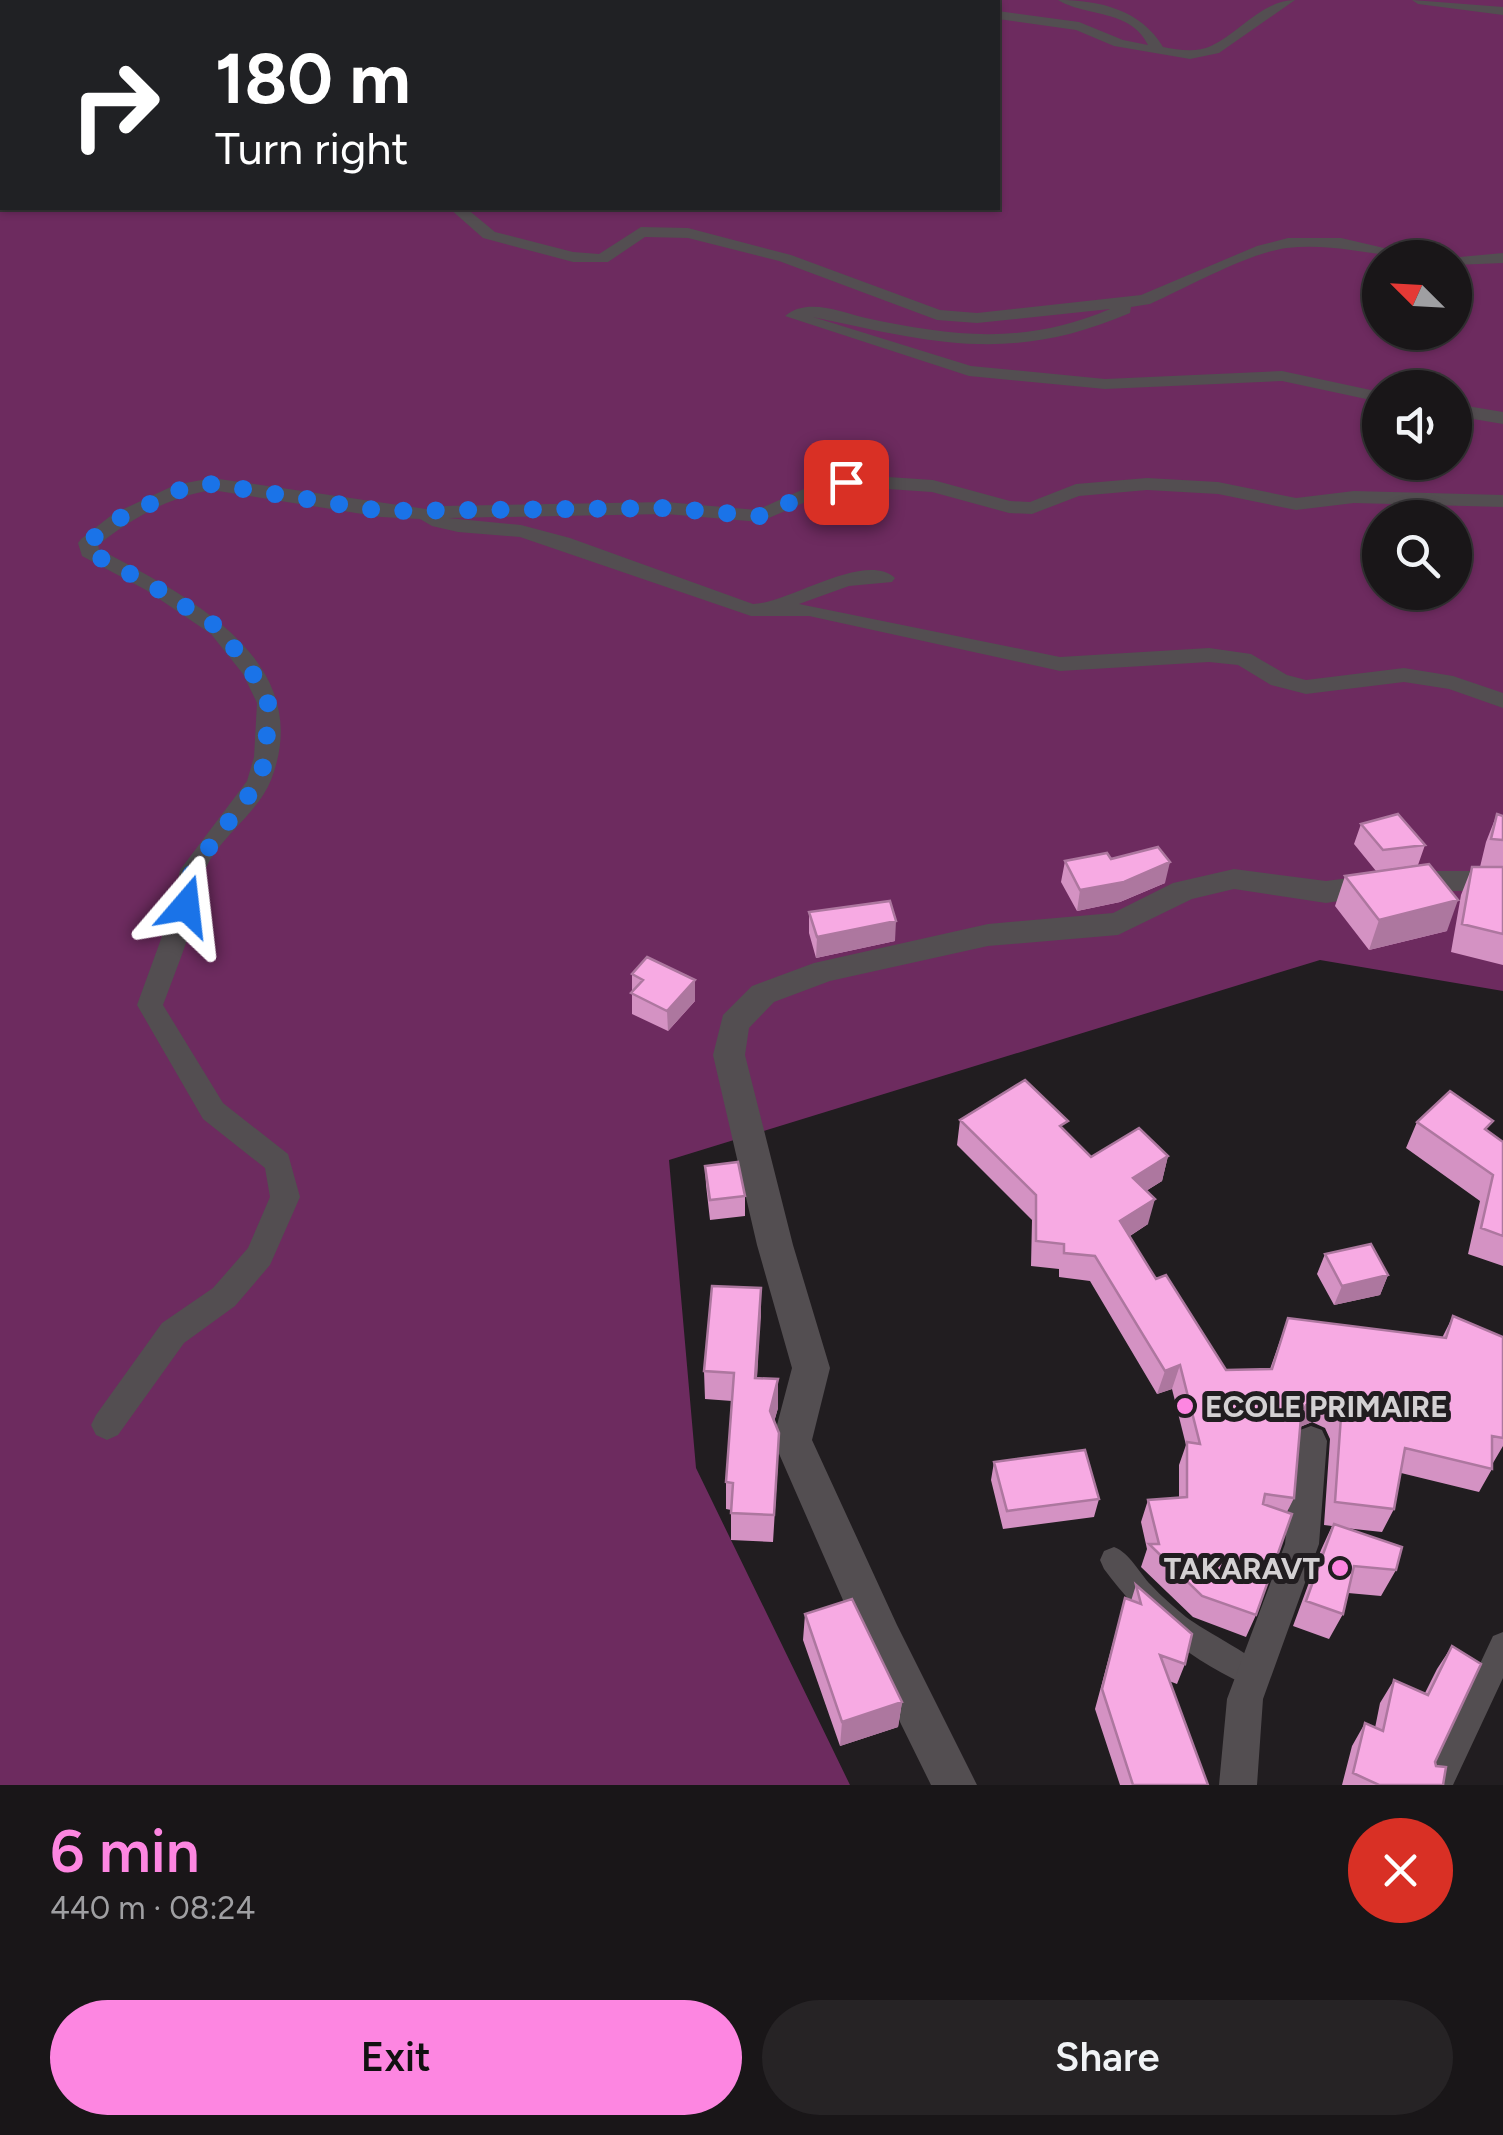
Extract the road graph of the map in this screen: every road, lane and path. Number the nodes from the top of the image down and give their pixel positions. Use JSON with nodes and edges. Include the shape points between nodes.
{"nodes":[{"id":1,"x":767,"y":0,"type":"edge"},
{"id":2,"x":802,"y":0,"type":"edge"},
{"id":3,"x":1064,"y":0,"type":"edge"},
{"id":4,"x":1288,"y":0,"type":"edge"},
{"id":5,"x":1418,"y":0,"type":"edge"},
{"id":6,"x":1087,"y":1,"type":"edge"},
{"id":7,"x":1503,"y":11,"type":"edge"},
{"id":8,"x":1000,"y":15,"type":"edge"},
{"id":9,"x":1159,"y":51,"type":"junction"},
{"id":10,"x":459,"y":210,"type":"edge"},
{"id":11,"x":1362,"y":247,"type":"edge"},
{"id":12,"x":1503,"y":258,"type":"edge"},
{"id":13,"x":1472,"y":259,"type":"edge"},
{"id":14,"x":1130,"y":304,"type":"junction"},
{"id":15,"x":1362,"y":394,"type":"edge"},
{"id":16,"x":1472,"y":413,"type":"edge"},
{"id":17,"x":1503,"y":418,"type":"edge"},
{"id":18,"x":1503,"y":501,"type":"edge"},
{"id":19,"x":424,"y":513,"type":"junction"},
{"id":20,"x":885,"y":578,"type":"dead end"},
{"id":21,"x":764,"y":610,"type":"junction"},
{"id":22,"x":1503,"y":701,"type":"edge"},
{"id":23,"x":1503,"y":881,"type":"edge"},
{"id":24,"x":108,"y":1426,"type":"dead end"},
{"id":25,"x":1311,"y":1441,"type":"dead end"},
{"id":26,"x":1114,"y":1560,"type":"dead end"},
{"id":27,"x":1503,"y":1646,"type":"edge"},
{"id":28,"x":1254,"y":1674,"type":"junction"},
{"id":29,"x":955,"y":1785,"type":"edge"},
{"id":30,"x":1238,"y":1785,"type":"edge"},
{"id":31,"x":1438,"y":1785,"type":"edge"}],
"edges":[{"from":1,"to":2,"type":"street"},
{"from":3,"to":6,"type":"street"},
{"from":4,"to":9,"type":"street","via":[[1214,50]]},
{"from":5,"to":7,"type":"street"},
{"from":6,"to":9,"type":"street","via":[[1147,32]]},
{"from":8,"to":9,"type":"street","via":[[1080,26]]},
{"from":10,"to":14,"type":"street","via":[[489,234],[592,260],[641,232],[704,236],[937,315],[977,318]]},
{"from":11,"to":14,"type":"street","via":[[1288,243],[1263,249]]},
{"from":12,"to":13,"type":"street"},
{"from":14,"to":15,"type":"street","via":[[1031,341],[1001,344],[962,343],[807,310],[794,316],[969,371],[1105,384],[1282,376]]},
{"from":16,"to":17,"type":"street"},
{"from":18,"to":19,"type":"street","via":[[1354,497],[1296,504],[1218,488],[1148,484],[1076,490],[1032,508],[1009,508],[934,486],[873,482],[822,488],[760,516],[666,508]]},
{"from":19,"to":21,"type":"street","via":[[439,522],[564,542]]},
{"from":19,"to":24,"type":"street","via":[[212,484],[182,489],[120,518],[88,542],[89,552],[219,628],[268,702],[258,783],[192,870],[150,1005],[213,1111],[278,1162],[285,1197],[259,1256],[224,1296],[174,1333]]},
{"from":20,"to":21,"type":"street","via":[[847,580]]},
{"from":21,"to":22,"type":"street","via":[[809,610],[1060,664],[1209,654],[1242,659],[1306,687],[1404,675]]},
{"from":23,"to":29,"type":"street","via":[[1402,881],[1326,892],[1234,879],[1184,890],[1118,924],[988,935],[825,971],[763,994],[734,1024],[729,1055],[811,1368],[792,1440]]},
{"from":25,"to":28,"type":"street","via":[[1302,1544]]},
{"from":26,"to":28,"type":"street","via":[[1139,1597],[1219,1658]]},
{"from":27,"to":31,"type":"street"},
{"from":28,"to":30,"type":"street","via":[[1245,1699]]}]}
